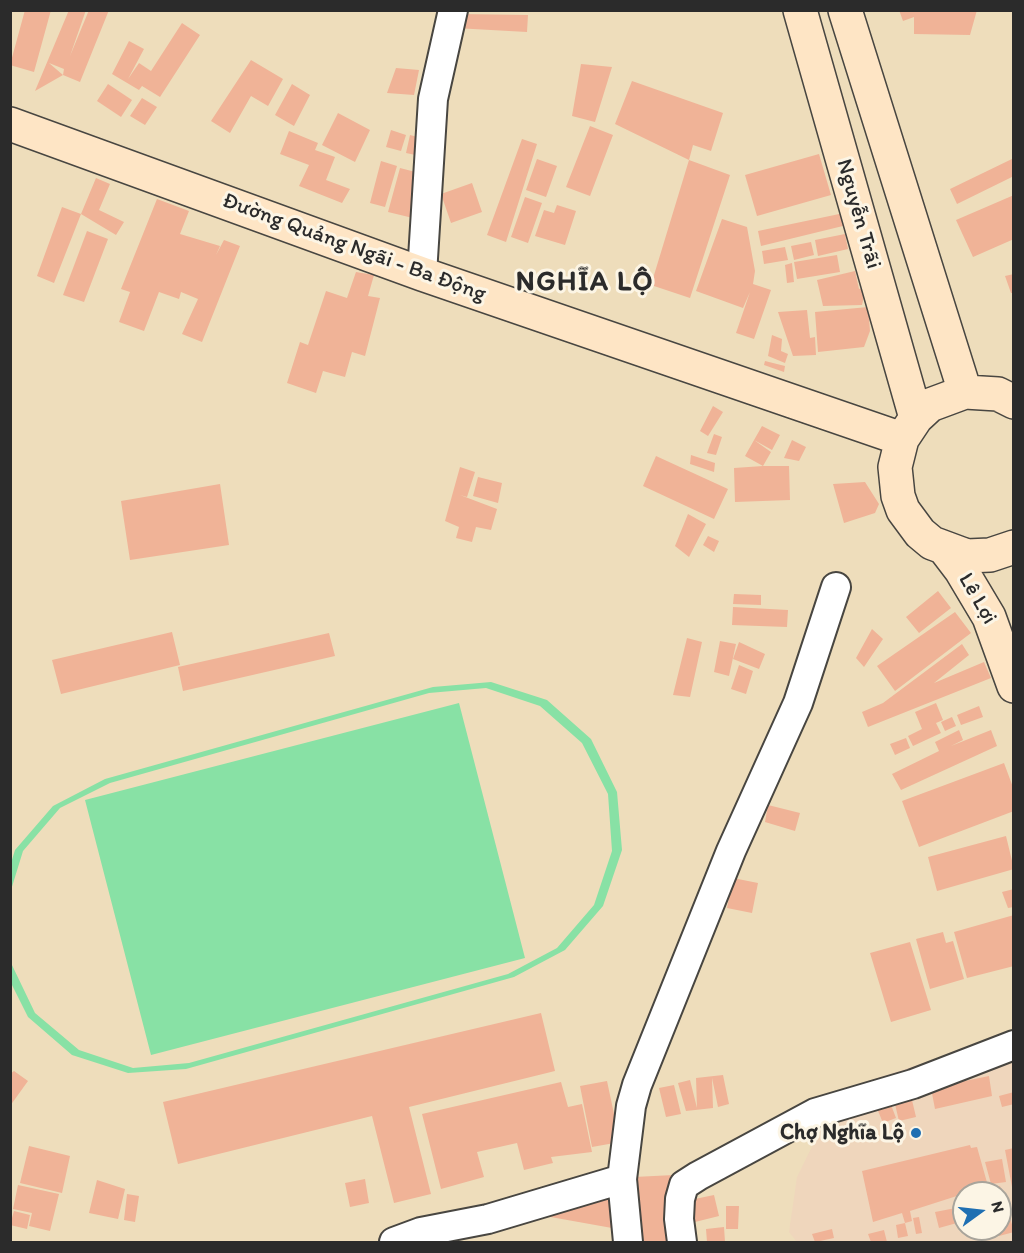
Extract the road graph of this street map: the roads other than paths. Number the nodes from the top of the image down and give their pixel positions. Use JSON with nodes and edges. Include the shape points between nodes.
{"nodes":[{"id":1,"x":453,"y":10,"type":"edge"},
{"id":2,"x":800,"y":10,"type":"edge"},
{"id":3,"x":845,"y":10,"type":"edge"},
{"id":4,"x":10,"y":124,"type":"edge"},
{"id":5,"x":422,"y":274,"type":"junction"},
{"id":6,"x":965,"y":392,"type":"junction"},
{"id":7,"x":1014,"y":402,"type":"edge"},
{"id":8,"x":909,"y":428,"type":"junction"},
{"id":9,"x":1014,"y":547,"type":"edge"},
{"id":10,"x":945,"y":549,"type":"junction"},
{"id":11,"x":836,"y":588,"type":"dead end"},
{"id":12,"x":1014,"y":686,"type":"edge"},
{"id":13,"x":1014,"y":1045,"type":"edge"},
{"id":14,"x":622,"y":1179,"type":"junction"},
{"id":15,"x":394,"y":1242,"type":"edge"},
{"id":16,"x":628,"y":1242,"type":"edge"},
{"id":17,"x":682,"y":1242,"type":"edge"}],
"edges":[{"from":1,"to":5,"type":"street","via":[[433,99]]},
{"from":2,"to":8,"type":"main road","name":"Nguyễn Trãi"},
{"from":3,"to":6,"type":"main road"},
{"from":4,"to":5,"type":"main road","name":"Đường Quảng Ngãi - Ba Động"},
{"from":5,"to":8,"type":"main road","name":"Đường Quảng Ngãi - Ba Động"},
{"from":6,"to":7,"type":"main road","via":[[998,394]]},
{"from":6,"to":8,"type":"main road","via":[[930,405]]},
{"from":8,"to":10,"type":"main road","via":[[895,467],[898,496],[910,522]]},
{"from":9,"to":10,"type":"main road","via":[[990,555],[967,556]]},
{"from":10,"to":12,"type":"main road","name":"Lê Lợi","via":[[989,617]]},
{"from":11,"to":14,"type":"street","via":[[798,703],[731,851],[637,1085]]},
{"from":13,"to":17,"type":"street","via":[[913,1084],[815,1113],[698,1176],[684,1185],[680,1199]]},
{"from":14,"to":15,"type":"street"},
{"from":14,"to":16,"type":"street"}]}
